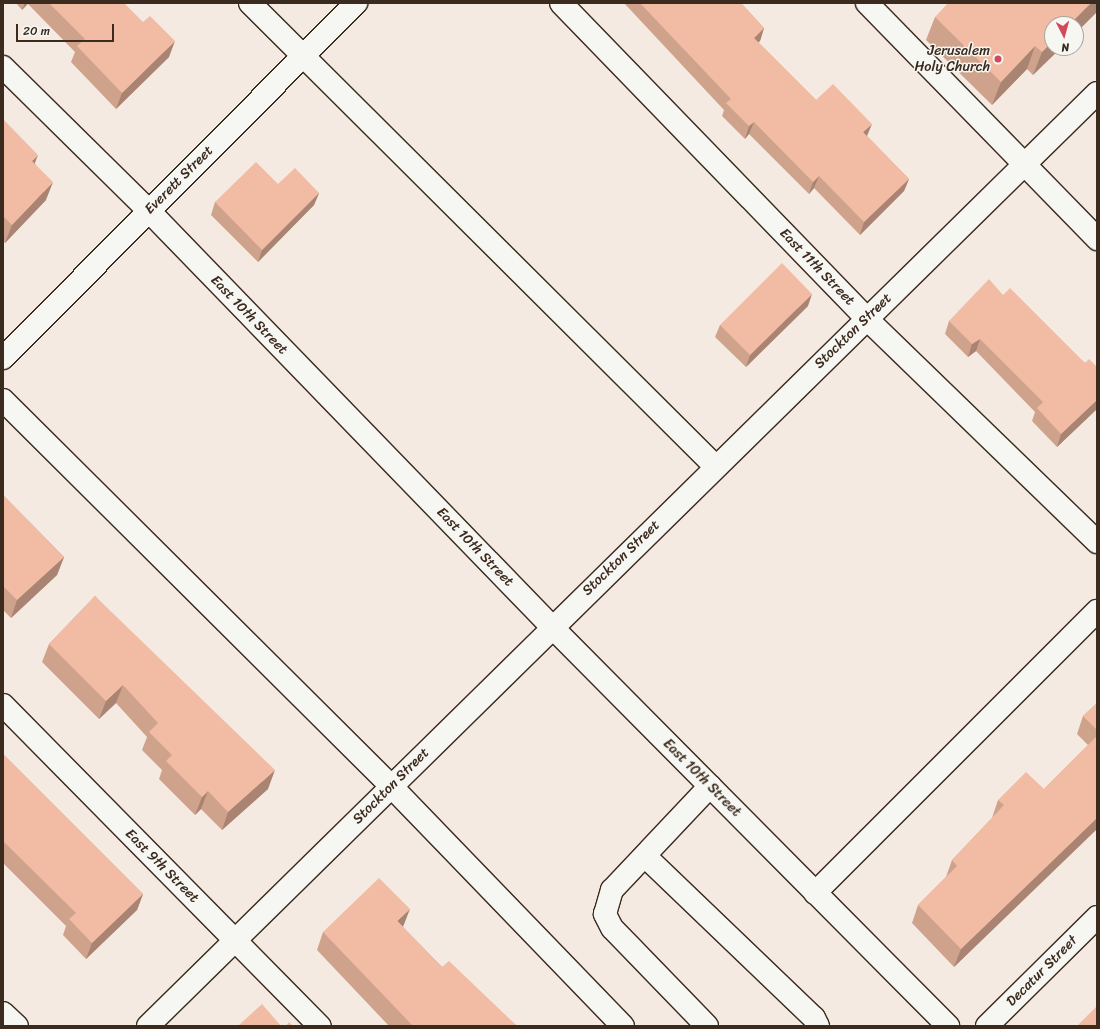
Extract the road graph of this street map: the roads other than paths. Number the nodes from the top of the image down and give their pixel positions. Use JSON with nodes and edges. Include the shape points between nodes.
{"nodes":[{"id":1,"x":250,"y":3,"type":"edge"},
{"id":2,"x":356,"y":3,"type":"edge"},
{"id":3,"x":561,"y":3,"type":"edge"},
{"id":4,"x":867,"y":3,"type":"edge"},
{"id":5,"x":303,"y":56,"type":"junction"},
{"id":6,"x":3,"y":67,"type":"edge"},
{"id":7,"x":1097,"y":93,"type":"edge"},
{"id":8,"x":1023,"y":165,"type":"junction"},
{"id":9,"x":149,"y":211,"type":"junction"},
{"id":10,"x":1097,"y":239,"type":"edge"},
{"id":11,"x":866,"y":318,"type":"junction"},
{"id":12,"x":3,"y":358,"type":"edge"},
{"id":13,"x":3,"y":400,"type":"edge"},
{"id":14,"x":716,"y":466,"type":"junction"},
{"id":15,"x":1097,"y":542,"type":"edge"},
{"id":16,"x":1097,"y":611,"type":"edge"},
{"id":17,"x":551,"y":626,"type":"junction"},
{"id":18,"x":3,"y":705,"type":"edge"},
{"id":19,"x":391,"y":786,"type":"junction"},
{"id":20,"x":710,"y":786,"type":"junction"},
{"id":21,"x":645,"y":856,"type":"junction"},
{"id":22,"x":815,"y":892,"type":"junction"},
{"id":23,"x":1097,"y":917,"type":"edge"},
{"id":24,"x":235,"y":940,"type":"junction"},
{"id":25,"x":3,"y":1013,"type":"edge"},
{"id":26,"x":17,"y":1026,"type":"edge"},
{"id":27,"x":148,"y":1026,"type":"edge"},
{"id":28,"x":320,"y":1026,"type":"edge"},
{"id":29,"x":623,"y":1026,"type":"edge"},
{"id":30,"x":707,"y":1026,"type":"edge"},
{"id":31,"x":818,"y":1026,"type":"edge"},
{"id":32,"x":948,"y":1026,"type":"edge"},
{"id":33,"x":987,"y":1026,"type":"edge"}],
"edges":[{"from":1,"to":5,"type":"street"},
{"from":2,"to":5,"type":"street","name":"Everett Street"},
{"from":3,"to":11,"type":"street","name":"East 11th Street"},
{"from":4,"to":8,"type":"street"},
{"from":5,"to":9,"type":"street","name":"Everett Street"},
{"from":5,"to":14,"type":"street"},
{"from":6,"to":9,"type":"street","name":"East 10th Street"},
{"from":7,"to":8,"type":"street","name":"Stockton Street"},
{"from":8,"to":10,"type":"street"},
{"from":8,"to":11,"type":"street","name":"Stockton Street"},
{"from":9,"to":12,"type":"street","name":"Everett Street"},
{"from":9,"to":17,"type":"street","name":"East 10th Street"},
{"from":11,"to":14,"type":"street","name":"Stockton Street"},
{"from":11,"to":15,"type":"street","name":"East 11th Street"},
{"from":13,"to":19,"type":"street"},
{"from":14,"to":17,"type":"street","name":"Stockton Street"},
{"from":16,"to":22,"type":"street"},
{"from":17,"to":19,"type":"street","name":"Stockton Street"},
{"from":17,"to":20,"type":"street","name":"East 10th Street"},
{"from":18,"to":24,"type":"street","name":"East 9th Street"},
{"from":19,"to":24,"type":"street","name":"Stockton Street"},
{"from":19,"to":29,"type":"street"},
{"from":20,"to":21,"type":"street"},
{"from":20,"to":22,"type":"street","name":"East 10th Street"},
{"from":21,"to":30,"type":"street","via":[[612,890],[605,914],[612,928]]},
{"from":21,"to":31,"type":"street","via":[[814,1018]]},
{"from":22,"to":32,"type":"street","name":"East 10th Street"},
{"from":23,"to":33,"type":"street","name":"Decatur Street"},
{"from":24,"to":27,"type":"street","name":"Stockton Street"},
{"from":24,"to":28,"type":"street","name":"East 9th Street"},
{"from":25,"to":26,"type":"street"}]}
